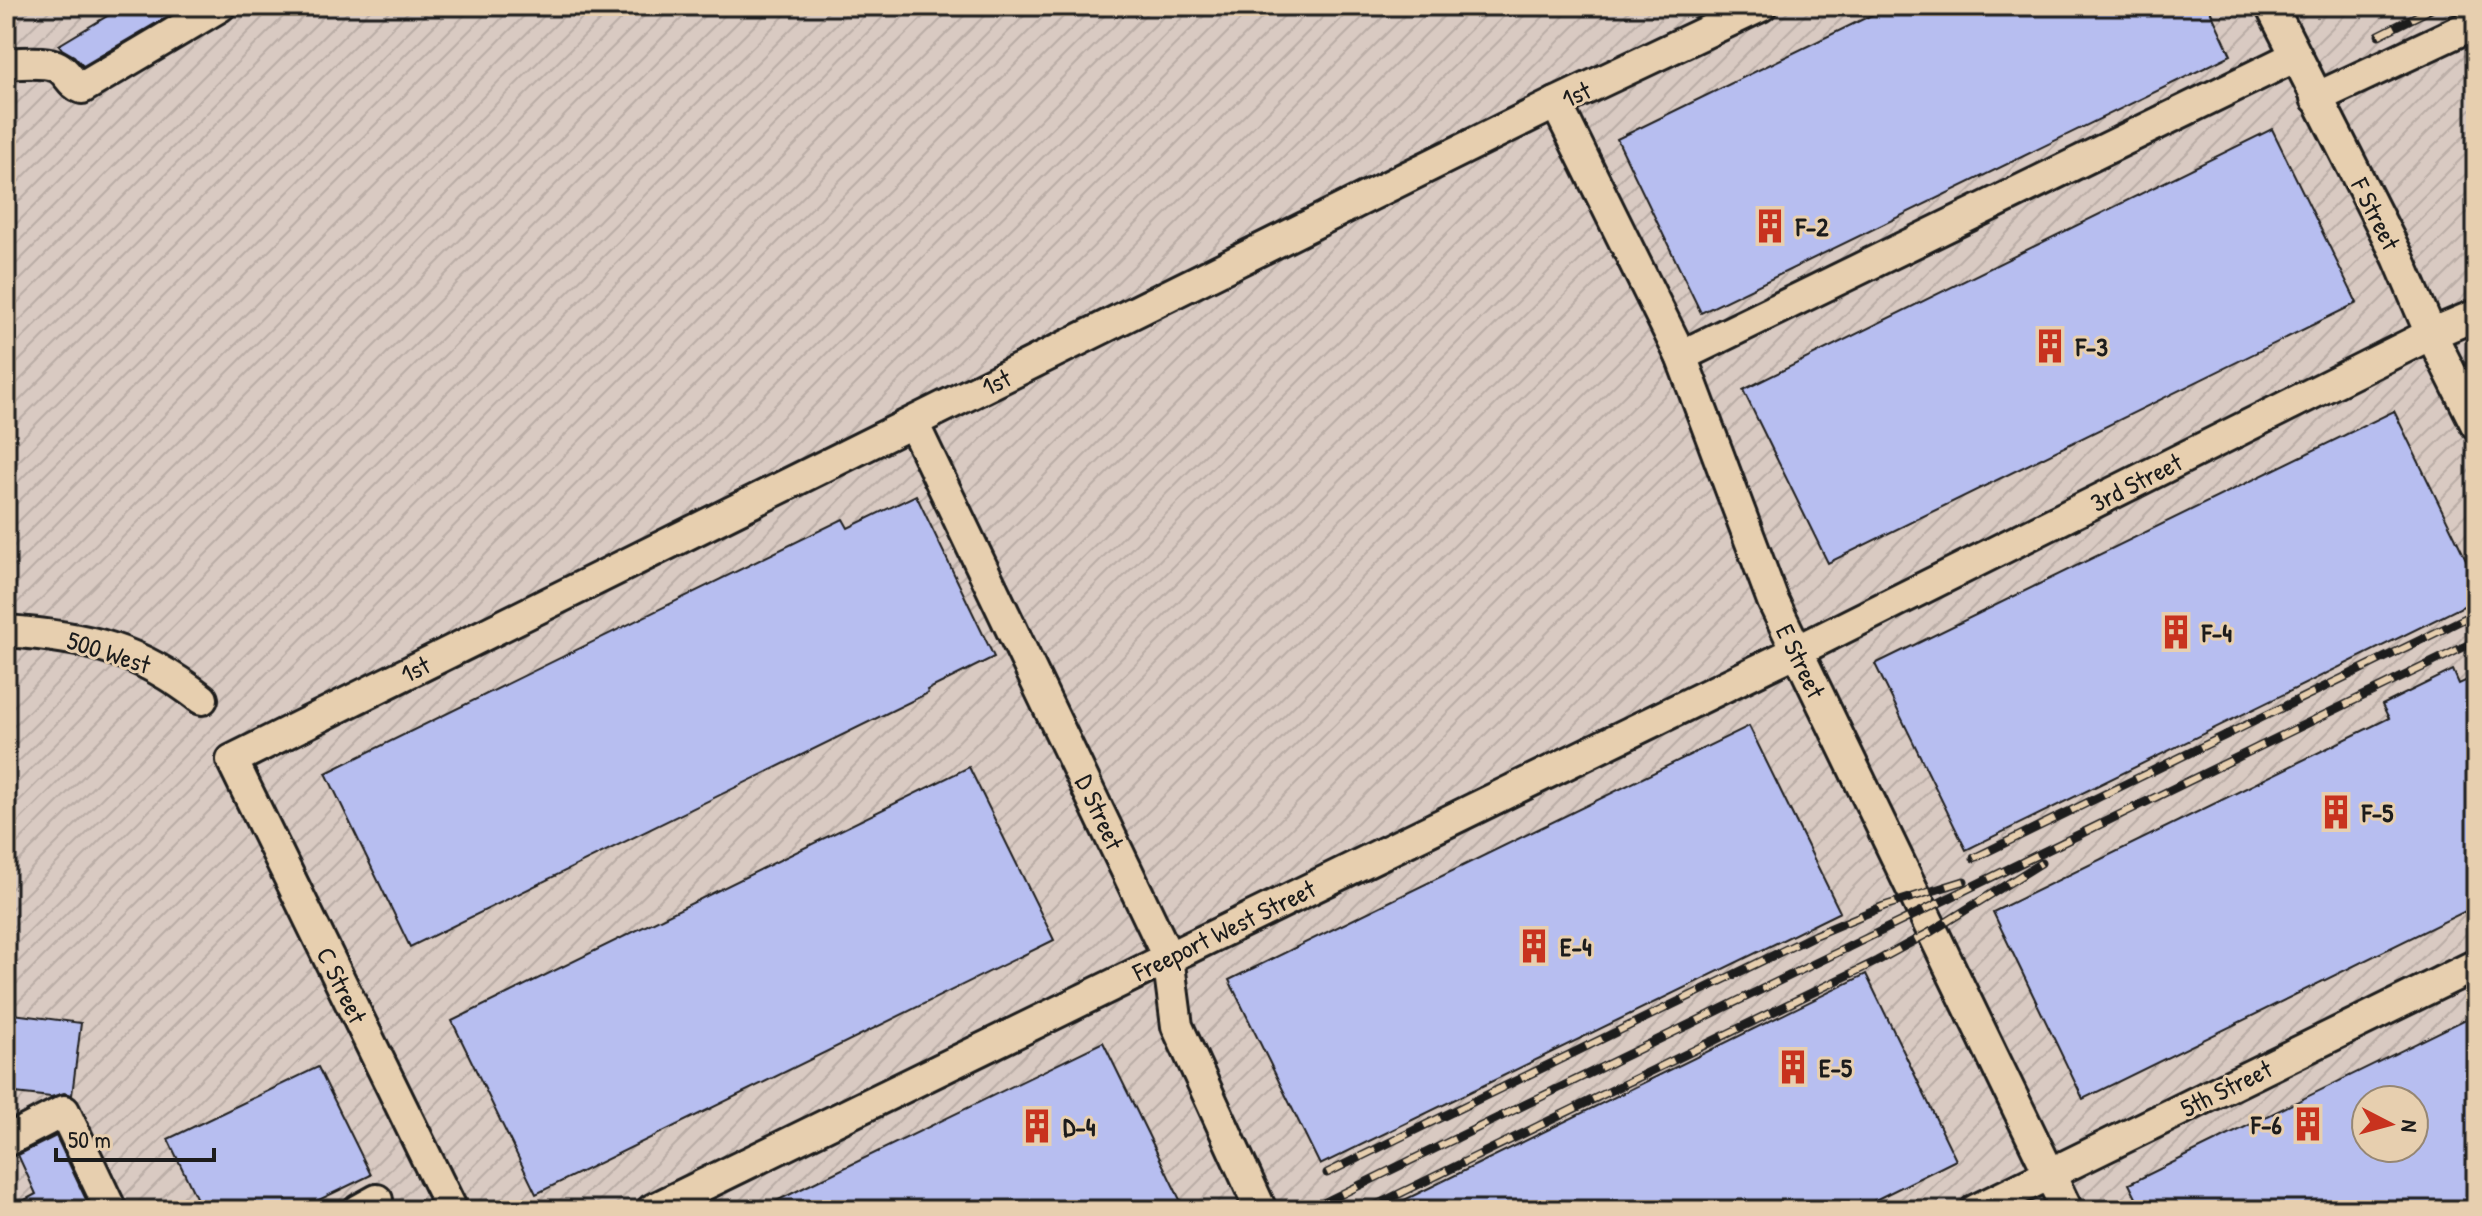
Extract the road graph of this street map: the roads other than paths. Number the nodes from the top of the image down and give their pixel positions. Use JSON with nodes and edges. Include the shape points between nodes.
{"nodes":[{"id":1,"x":220,"y":6,"type":"edge"},
{"id":2,"x":1761,"y":6,"type":"edge"},
{"id":3,"x":2271,"y":6,"type":"edge"},
{"id":4,"x":2476,"y":23,"type":"edge"},
{"id":5,"x":2296,"y":56,"type":"junction"},
{"id":6,"x":6,"y":63,"type":"edge"},
{"id":7,"x":2316,"y":98,"type":"junction"},
{"id":8,"x":1556,"y":103,"type":"junction"},
{"id":9,"x":2476,"y":315,"type":"edge"},
{"id":10,"x":2431,"y":334,"type":"junction"},
{"id":11,"x":1681,"y":356,"type":"junction"},
{"id":12,"x":913,"y":423,"type":"junction"},
{"id":13,"x":2476,"y":424,"type":"edge"},
{"id":14,"x":6,"y":631,"type":"edge"},
{"id":15,"x":1797,"y":651,"type":"junction"},
{"id":16,"x":202,"y":699,"type":"dead end"},
{"id":17,"x":232,"y":760,"type":"joint"},
{"id":18,"x":1168,"y":957,"type":"junction"},
{"id":19,"x":2476,"y":965,"type":"edge"},
{"id":20,"x":6,"y":1141,"type":"edge"},
{"id":21,"x":2050,"y":1174,"type":"junction"},
{"id":22,"x":111,"y":1210,"type":"edge"},
{"id":23,"x":452,"y":1210,"type":"edge"},
{"id":24,"x":652,"y":1210,"type":"edge"},
{"id":25,"x":1261,"y":1210,"type":"edge"},
{"id":26,"x":1976,"y":1210,"type":"edge"},
{"id":27,"x":2067,"y":1210,"type":"edge"}],
"edges":[{"from":1,"to":6,"type":"street","via":[[82,88],[57,66]]},
{"from":2,"to":8,"type":"street","name":"1st"},
{"from":3,"to":5,"type":"street","name":"F Street"},
{"from":4,"to":7,"type":"street"},
{"from":5,"to":7,"type":"street","name":"F Street"},
{"from":5,"to":11,"type":"street"},
{"from":7,"to":10,"type":"street","name":"F Street","via":[[2398,257]]},
{"from":8,"to":11,"type":"street","name":"E Street"},
{"from":8,"to":12,"type":"street","name":"1st"},
{"from":9,"to":10,"type":"street","name":"3rd Street"},
{"from":10,"to":13,"type":"street","name":"F Street"},
{"from":10,"to":15,"type":"street","name":"3rd Street"},
{"from":11,"to":15,"type":"street","name":"E Street","via":[[1773,601]]},
{"from":12,"to":17,"type":"street","name":"1st"},
{"from":12,"to":18,"type":"street","name":"D Street"},
{"from":14,"to":16,"type":"street","name":"500 West","via":[[55,634],[128,652]]},
{"from":15,"to":18,"type":"street","name":"Freeport West Street"},
{"from":15,"to":21,"type":"street","name":"E Street"},
{"from":17,"to":23,"type":"street","name":"C Street"},
{"from":18,"to":24,"type":"street","name":"Freeport West Street"},
{"from":18,"to":25,"type":"street","name":"D Street","via":[[1177,1026]]},
{"from":19,"to":21,"type":"street","name":"5th Street"},
{"from":20,"to":22,"type":"street","via":[[64,1111]]},
{"from":21,"to":26,"type":"street","name":"5th Street"},
{"from":21,"to":27,"type":"street","name":"E Street"}]}
